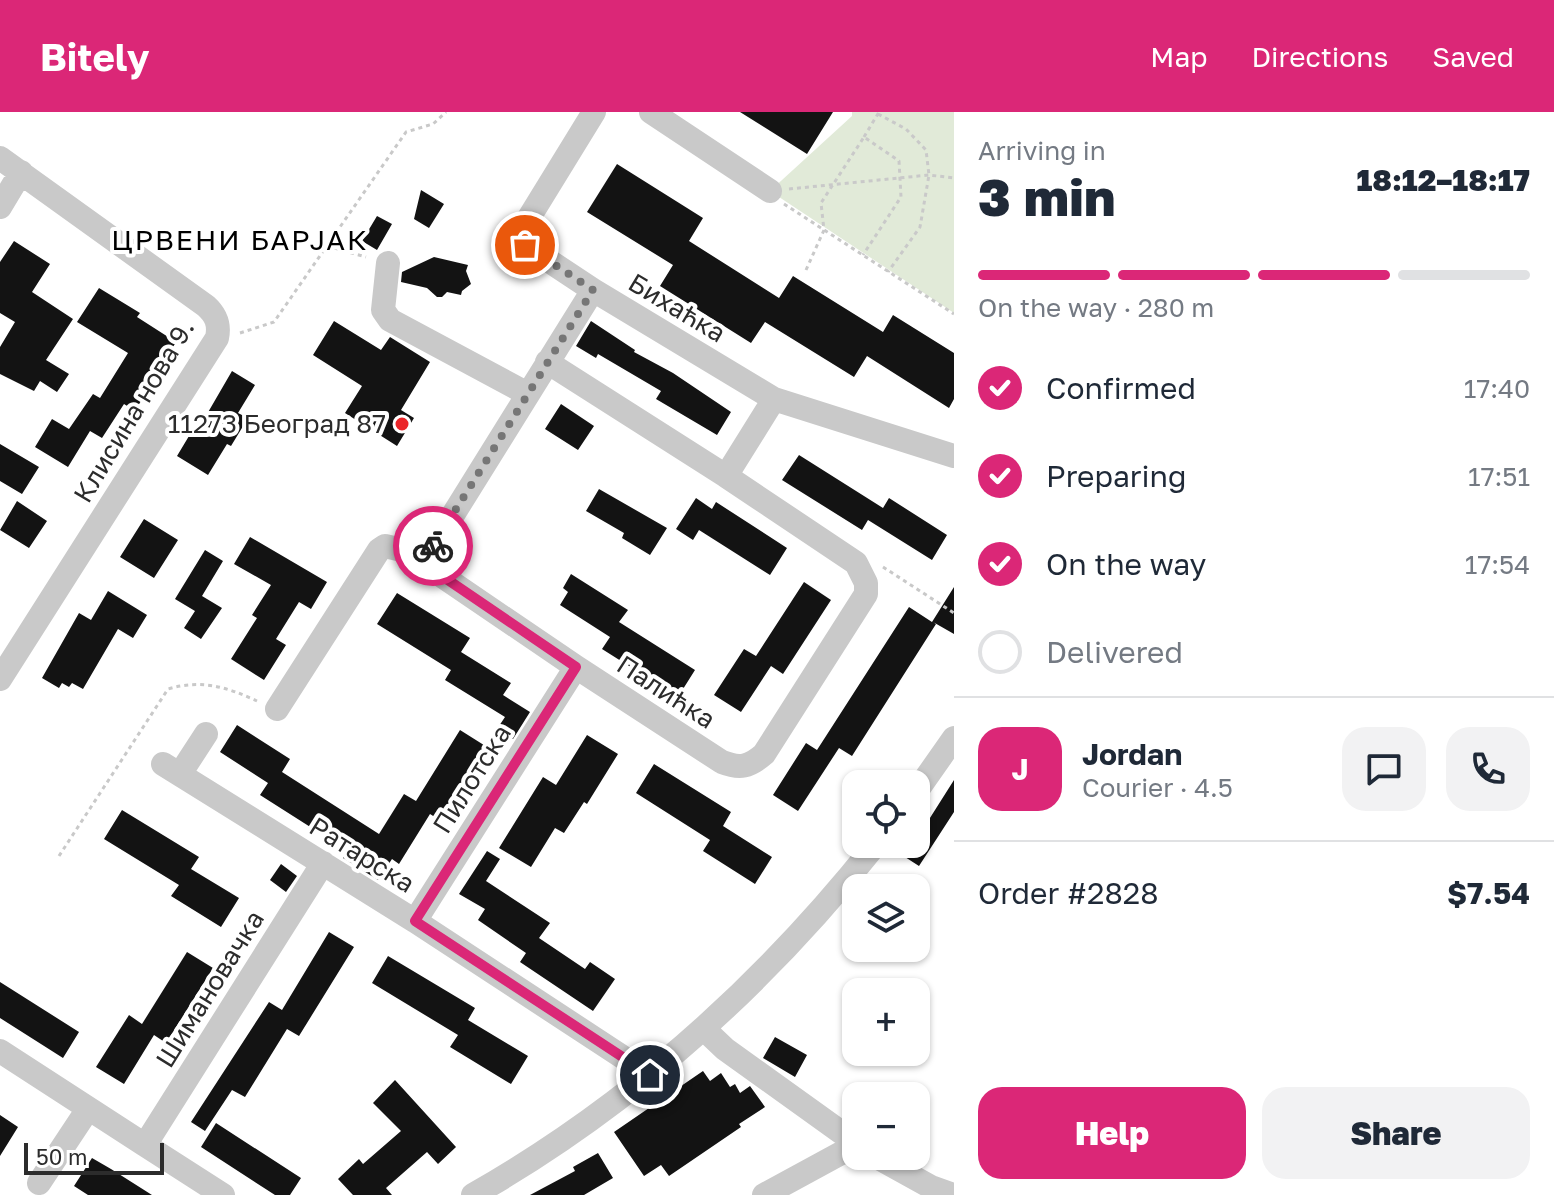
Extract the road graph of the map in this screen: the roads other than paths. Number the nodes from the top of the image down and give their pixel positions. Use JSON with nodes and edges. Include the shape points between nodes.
{"nodes":[{"id":1,"x":594,"y":112,"type":"edge"},
{"id":2,"x":651,"y":112,"type":"edge"},
{"id":3,"x":0,"y":158,"type":"edge"},
{"id":4,"x":21,"y":172,"type":"junction"},
{"id":5,"x":770,"y":191,"type":"road end"},
{"id":6,"x":0,"y":207,"type":"edge"},
{"id":7,"x":388,"y":263,"type":"road end"},
{"id":8,"x":593,"y":290,"type":"junction"},
{"id":9,"x":547,"y":362,"type":"junction"},
{"id":10,"x":528,"y":394,"type":"junction"},
{"id":11,"x":774,"y":399,"type":"junction"},
{"id":12,"x":954,"y":456,"type":"edge"},
{"id":13,"x":726,"y":476,"type":"junction"},
{"id":14,"x":423,"y":563,"type":"junction"},
{"id":15,"x":576,"y":667,"type":"junction"},
{"id":16,"x":0,"y":679,"type":"edge"},
{"id":17,"x":277,"y":709,"type":"road end"},
{"id":18,"x":206,"y":734,"type":"dead end"},
{"id":19,"x":954,"y":738,"type":"edge"},
{"id":20,"x":930,"y":772,"type":"edge"},
{"id":21,"x":865,"y":858,"type":"edge"},
{"id":22,"x":323,"y":863,"type":"junction"},
{"id":23,"x":415,"y":921,"type":"junction"},
{"id":24,"x":705,"y":1030,"type":"junction"},
{"id":25,"x":0,"y":1051,"type":"edge"},
{"id":26,"x":650,"y":1075,"type":"junction"},
{"id":27,"x":88,"y":1109,"type":"junction"},
{"id":28,"x":842,"y":1134,"type":"edge"},
{"id":29,"x":145,"y":1145,"type":"junction"},
{"id":30,"x":842,"y":1152,"type":"edge"},
{"id":31,"x":900,"y":1170,"type":"edge"},
{"id":32,"x":39,"y":1183,"type":"dead end"},
{"id":33,"x":223,"y":1195,"type":"edge"},
{"id":34,"x":473,"y":1195,"type":"edge"},
{"id":35,"x":764,"y":1195,"type":"edge"},
{"id":36,"x":953,"y":1195,"type":"edge"}],
"edges":[{"from":1,"to":8,"type":"street","name":"Бихаћка","via":[[519,234],[525,245]]},
{"from":2,"to":5,"type":"street"},
{"from":3,"to":4,"type":"street","name":"Клисина нова 9."},
{"from":4,"to":6,"type":"street"},
{"from":4,"to":16,"type":"street","name":"Клисина нова 9.","via":[[206,306],[219,329]]},
{"from":7,"to":10,"type":"street","via":[[383,310],[390,320]]},
{"from":8,"to":9,"type":"street"},
{"from":8,"to":11,"type":"street","name":"Бихаћка"},
{"from":9,"to":10,"type":"street"},
{"from":9,"to":13,"type":"street","name":"Палићка"},
{"from":10,"to":14,"type":"street"},
{"from":11,"to":12,"type":"street","name":"Бихаћка"},
{"from":11,"to":13,"type":"street"},
{"from":13,"to":15,"type":"street","name":"Палићка","via":[[856,563],[866,583],[866,594],[764,754],[745,767],[722,762]]},
{"from":14,"to":15,"type":"street","name":"Палићка"},
{"from":14,"to":17,"type":"street","name":"Палићка","via":[[392,547],[379,550]]},
{"from":15,"to":23,"type":"street","name":"Пилотска"},
{"from":18,"to":22,"type":"street","name":"Ратарска","via":[[172,769]]},
{"from":19,"to":20,"type":"street"},
{"from":21,"to":24,"type":"street","via":[[813,922]]},
{"from":22,"to":23,"type":"street","name":"Ратарска"},
{"from":22,"to":29,"type":"street","name":"Шимановачка"},
{"from":23,"to":26,"type":"street","name":"Ратарска"},
{"from":24,"to":26,"type":"street"},
{"from":24,"to":28,"type":"street"},
{"from":25,"to":27,"type":"street"},
{"from":26,"to":34,"type":"street"},
{"from":27,"to":29,"type":"street"},
{"from":27,"to":32,"type":"street"},
{"from":29,"to":33,"type":"street"},
{"from":30,"to":35,"type":"street"},
{"from":31,"to":36,"type":"street"}]}
